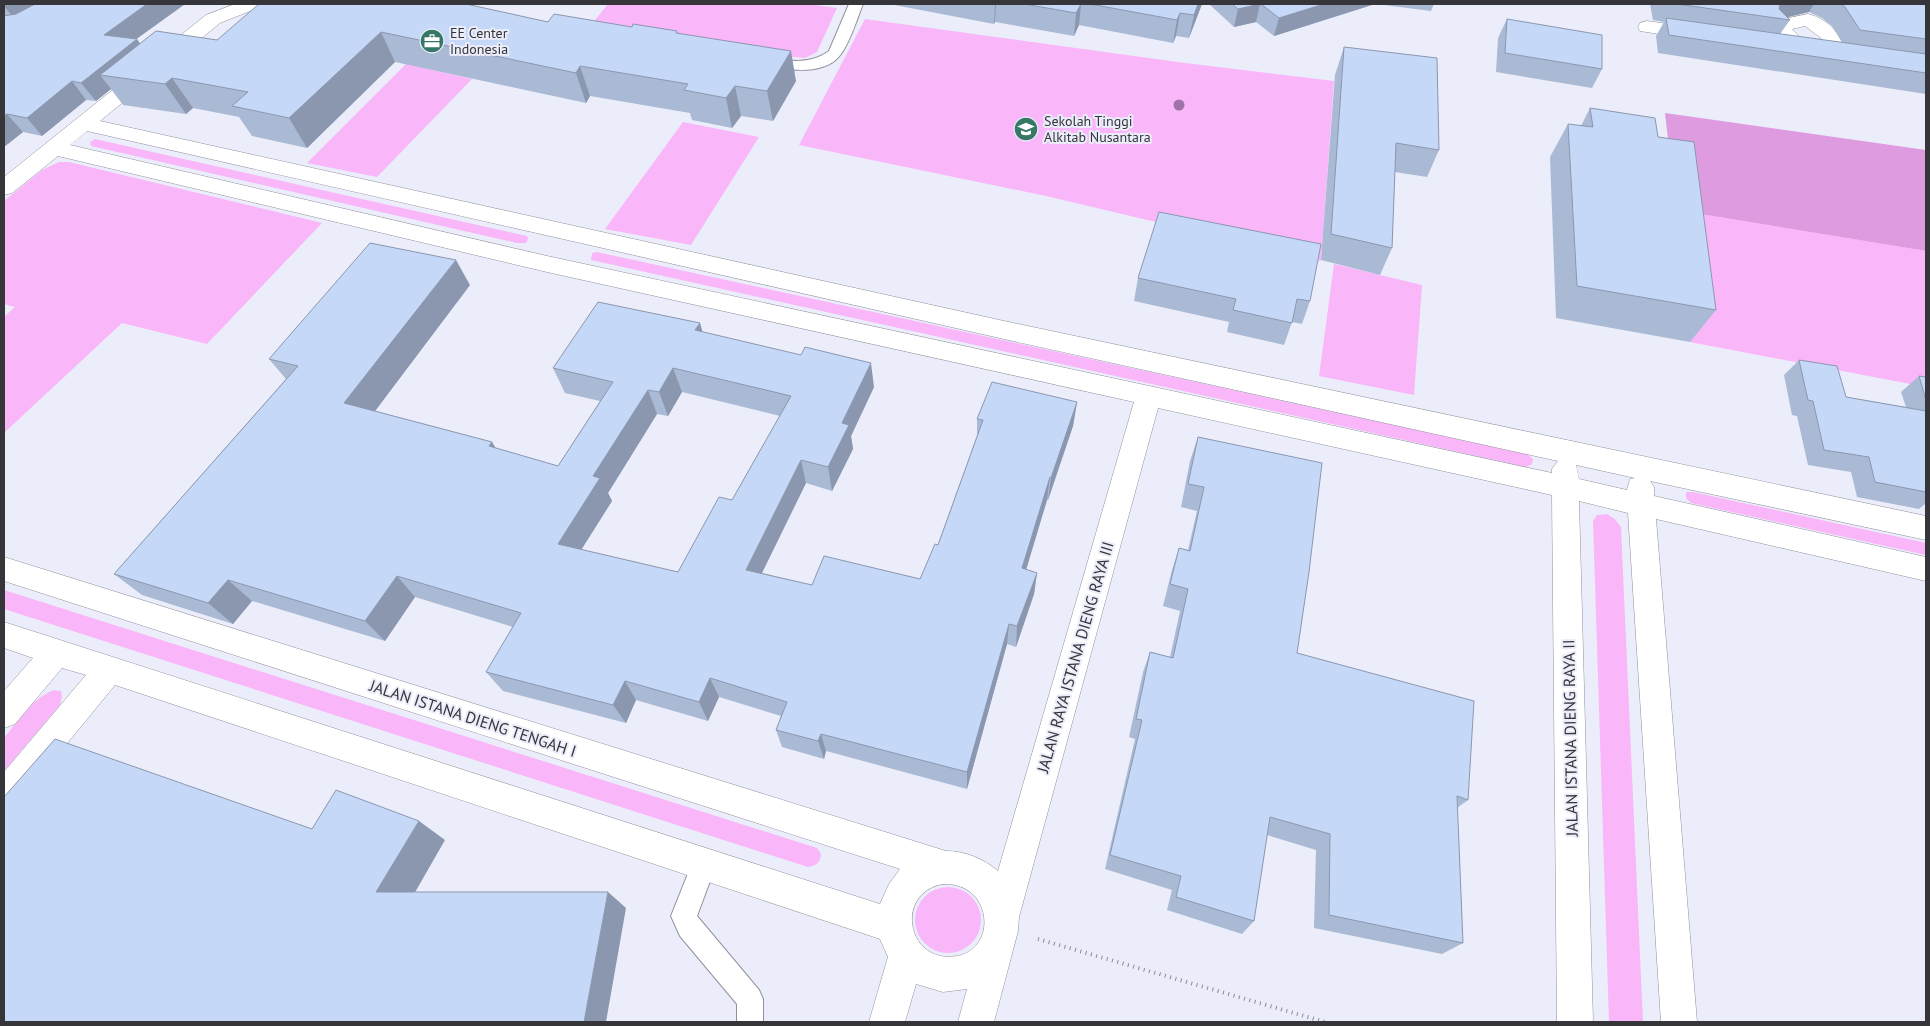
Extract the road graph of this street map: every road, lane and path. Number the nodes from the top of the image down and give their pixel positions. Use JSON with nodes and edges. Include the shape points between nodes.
{"nodes":[{"id":1,"x":251,"y":4,"type":"edge"},
{"id":2,"x":856,"y":4,"type":"edge"},
{"id":3,"x":1716,"y":37,"type":"edge"},
{"id":4,"x":1775,"y":45,"type":"edge"},
{"id":5,"x":1650,"y":46,"type":"dead end"},
{"id":6,"x":1823,"y":52,"type":"edge"},
{"id":7,"x":757,"y":60,"type":"edge"},
{"id":8,"x":83,"y":124,"type":"junction"},
{"id":9,"x":54,"y":148,"type":"junction"},
{"id":10,"x":4,"y":188,"type":"edge"},
{"id":11,"x":570,"y":234,"type":"junction"},
{"id":12,"x":548,"y":264,"type":"junction"},
{"id":13,"x":1149,"y":396,"type":"junction"},
{"id":14,"x":1564,"y":453,"type":"junction"},
{"id":15,"x":1639,"y":468,"type":"junction"},
{"id":16,"x":1565,"y":487,"type":"junction"},
{"id":17,"x":1642,"y":505,"type":"junction"},
{"id":18,"x":1926,"y":528,"type":"edge"},
{"id":19,"x":4,"y":569,"type":"edge"},
{"id":20,"x":1926,"y":569,"type":"edge"},
{"id":21,"x":4,"y":635,"type":"edge"},
{"id":22,"x":57,"y":652,"type":"junction"},
{"id":23,"x":110,"y":669,"type":"junction"},
{"id":24,"x":4,"y":714,"type":"edge"},
{"id":25,"x":4,"y":796,"type":"edge"},
{"id":26,"x":704,"y":865,"type":"junction"},
{"id":27,"x":943,"y":866,"type":"junction"},
{"id":28,"x":998,"y":932,"type":"junction"},
{"id":29,"x":1033,"y":937,"type":"dead end"},
{"id":30,"x":901,"y":941,"type":"junction"},
{"id":31,"x":750,"y":1022,"type":"edge"},
{"id":32,"x":887,"y":1022,"type":"edge"},
{"id":33,"x":976,"y":1022,"type":"edge"},
{"id":34,"x":1324,"y":1022,"type":"edge"},
{"id":35,"x":1575,"y":1022,"type":"edge"},
{"id":36,"x":1679,"y":1022,"type":"edge"}],
"edges":[{"from":1,"to":8,"type":"street","via":[[213,18]]},
{"from":2,"to":7,"type":"lane","via":[[835,53],[824,61],[797,66]]},
{"from":3,"to":5,"type":"street","via":[[1646,19]]},
{"from":4,"to":6,"type":"street"},
{"from":8,"to":9,"type":"street"},
{"from":8,"to":11,"type":"street"},
{"from":9,"to":10,"type":"street"},
{"from":9,"to":12,"type":"street"},
{"from":11,"to":12,"type":"street"},
{"from":11,"to":14,"type":"street"},
{"from":12,"to":13,"type":"street"},
{"from":13,"to":16,"type":"street"},
{"from":13,"to":28,"type":"street","name":"JALAN RAYA ISTANA DIENG RAYA III"},
{"from":14,"to":15,"type":"street"},
{"from":14,"to":16,"type":"street","name":"JALAN ISTANA DIENG RAYA II"},
{"from":15,"to":17,"type":"street"},
{"from":15,"to":18,"type":"street"},
{"from":16,"to":17,"type":"street"},
{"from":16,"to":35,"type":"street","name":"JALAN ISTANA DIENG RAYA II"},
{"from":17,"to":20,"type":"street"},
{"from":17,"to":36,"type":"street"},
{"from":19,"to":27,"type":"street","name":"JALAN ISTANA DIENG TENGAH I"},
{"from":21,"to":22,"type":"street"},
{"from":22,"to":23,"type":"street"},
{"from":22,"to":24,"type":"street"},
{"from":23,"to":25,"type":"street"},
{"from":23,"to":26,"type":"street"},
{"from":26,"to":30,"type":"street"},
{"from":26,"to":31,"type":"lane","via":[[684,916],[689,927],[750,999]]},
{"from":27,"to":28,"type":"street","via":[[960,867],[976,874],[990,886],[998,902]]},
{"from":27,"to":30,"type":"street","via":[[927,870],[902,894],[896,909]]},
{"from":28,"to":30,"type":"street","via":[[987,958],[961,974],[931,973],[917,966]]},
{"from":28,"to":33,"type":"street","name":"JALAN RAYA ISTANA DIENG RAYA III"},
{"from":29,"to":34,"type":"path"},
{"from":30,"to":32,"type":"street"}]}
